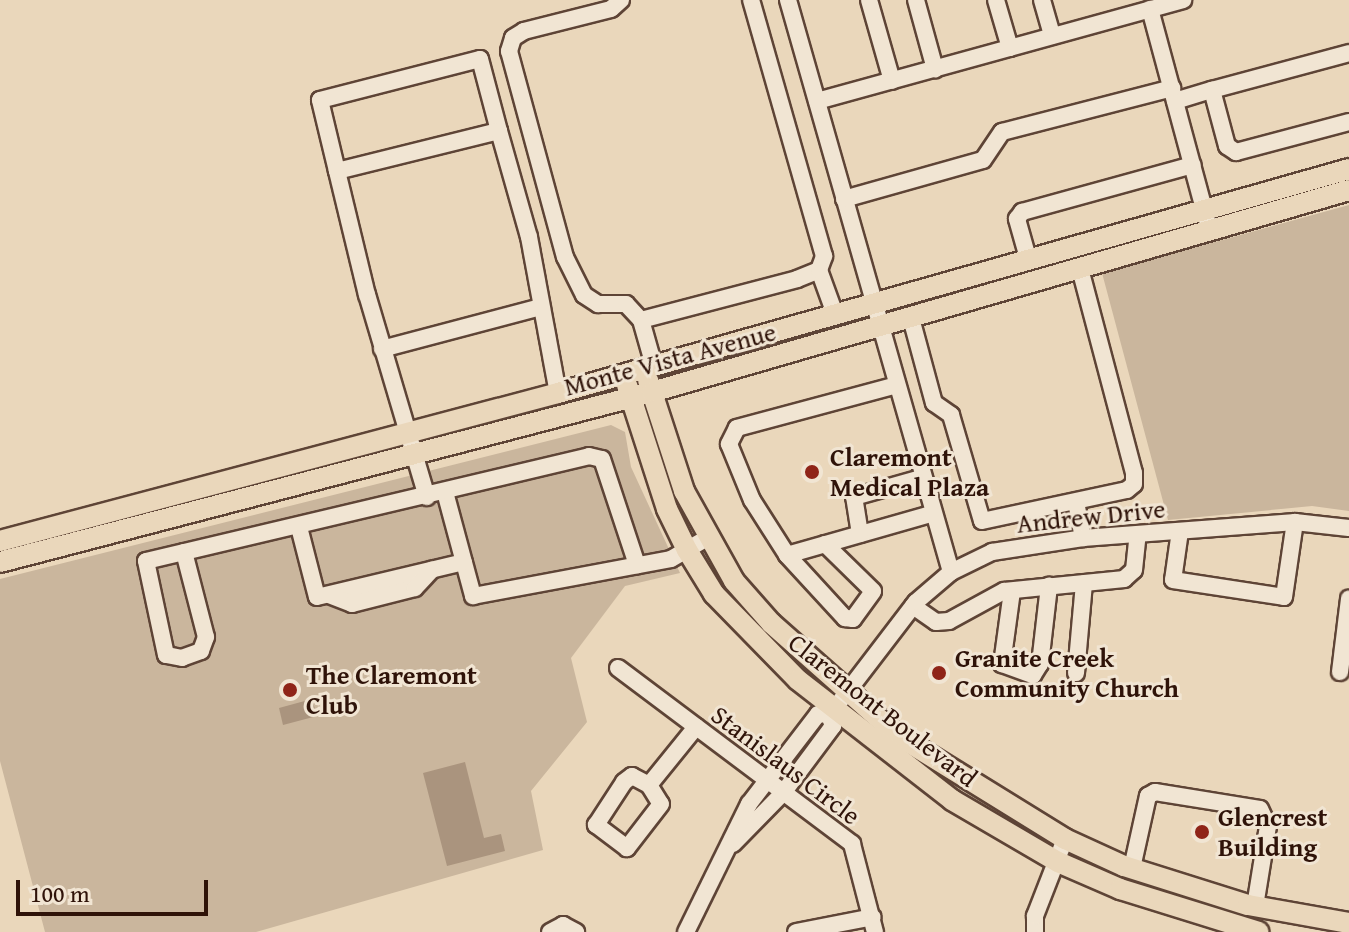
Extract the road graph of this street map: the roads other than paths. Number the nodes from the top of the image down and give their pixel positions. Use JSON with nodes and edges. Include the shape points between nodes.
{"nodes":[{"id":1,"x":621,"y":0,"type":"edge"},
{"id":2,"x":751,"y":0,"type":"edge"},
{"id":3,"x":788,"y":0,"type":"edge"},
{"id":4,"x":869,"y":0,"type":"edge"},
{"id":5,"x":916,"y":0,"type":"edge"},
{"id":6,"x":996,"y":0,"type":"edge"},
{"id":7,"x":1042,"y":0,"type":"edge"},
{"id":8,"x":1183,"y":0,"type":"edge"},
{"id":9,"x":1127,"y":7,"type":"edge"},
{"id":10,"x":1150,"y":9,"type":"junction"},
{"id":11,"x":1052,"y":36,"type":"junction"},
{"id":12,"x":1010,"y":48,"type":"junction"},
{"id":13,"x":1349,"y":53,"type":"edge"},
{"id":14,"x":935,"y":69,"type":"junction"},
{"id":15,"x":892,"y":81,"type":"junction"},
{"id":16,"x":1212,"y":90,"type":"junction"},
{"id":17,"x":1174,"y":94,"type":"junction"},
{"id":18,"x":817,"y":101,"type":"junction"},
{"id":19,"x":1349,"y":122,"type":"edge"},
{"id":20,"x":499,"y":131,"type":"junction"},
{"id":21,"x":1193,"y":165,"type":"junction"},
{"id":22,"x":1349,"y":169,"type":"edge"},
{"id":23,"x":337,"y":171,"type":"junction"},
{"id":24,"x":1349,"y":190,"type":"edge"},
{"id":25,"x":844,"y":199,"type":"junction"},
{"id":26,"x":1207,"y":219,"type":"junction"},
{"id":27,"x":1028,"y":258,"type":"junction"},
{"id":28,"x":1080,"y":268,"type":"junction"},
{"id":29,"x":819,"y":270,"type":"junction"},
{"id":30,"x":873,"y":303,"type":"junction"},
{"id":31,"x":541,"y":307,"type":"junction"},
{"id":32,"x":835,"y":314,"type":"junction"},
{"id":33,"x":911,"y":318,"type":"junction"},
{"id":34,"x":641,"y":320,"type":"junction"},
{"id":35,"x":880,"y":328,"type":"junction"},
{"id":36,"x":382,"y":349,"type":"junction"},
{"id":37,"x":649,"y":367,"type":"junction"},
{"id":38,"x":623,"y":374,"type":"junction"},
{"id":39,"x":897,"y":385,"type":"junction"},
{"id":40,"x":652,"y":392,"type":"junction"},
{"id":41,"x":558,"y":393,"type":"junction"},
{"id":42,"x":631,"y":397,"type":"junction"},
{"id":43,"x":409,"y":432,"type":"junction"},
{"id":44,"x":415,"y":453,"type":"junction"},
{"id":45,"x":921,"y":478,"type":"junction"},
{"id":46,"x":445,"y":492,"type":"junction"},
{"id":47,"x":427,"y":497,"type":"junction"},
{"id":48,"x":1076,"y":502,"type":"junction"},
{"id":49,"x":931,"y":514,"type":"junction"},
{"id":50,"x":1295,"y":522,"type":"junction"},
{"id":51,"x":299,"y":527,"type":"junction"},
{"id":52,"x":1349,"y":528,"type":"edge"},
{"id":53,"x":1180,"y":531,"type":"junction"},
{"id":54,"x":860,"y":534,"type":"junction"},
{"id":55,"x":1138,"y":534,"type":"junction"},
{"id":56,"x":707,"y":538,"type":"junction"},
{"id":57,"x":1083,"y":538,"type":"junction"},
{"id":58,"x":0,"y":541,"type":"edge"},
{"id":59,"x":825,"y":544,"type":"junction"},
{"id":60,"x":687,"y":550,"type":"junction"},
{"id":61,"x":184,"y":552,"type":"junction"},
{"id":62,"x":787,"y":555,"type":"junction"},
{"id":63,"x":0,"y":562,"type":"edge"},
{"id":64,"x":464,"y":562,"type":"junction"},
{"id":65,"x":637,"y":565,"type":"junction"},
{"id":66,"x":951,"y":572,"type":"junction"},
{"id":67,"x":1084,"y":583,"type":"junction"},
{"id":68,"x":1049,"y":586,"type":"junction"},
{"id":69,"x":1012,"y":591,"type":"junction"},
{"id":70,"x":1349,"y":599,"type":"edge"},
{"id":71,"x":913,"y":606,"type":"junction"},
{"id":72,"x":618,"y":668,"type":"dead end"},
{"id":73,"x":1340,"y":672,"type":"dead end"},
{"id":74,"x":1076,"y":673,"type":"dead end"},
{"id":75,"x":849,"y":690,"type":"junction"},
{"id":76,"x":832,"y":712,"type":"junction"},
{"id":77,"x":696,"y":727,"type":"junction"},
{"id":78,"x":767,"y":781,"type":"junction"},
{"id":79,"x":649,"y":785,"type":"dead end"},
{"id":80,"x":783,"y":793,"type":"junction"},
{"id":81,"x":1065,"y":839,"type":"junction"},
{"id":82,"x":733,"y":844,"type":"junction"},
{"id":83,"x":1058,"y":862,"type":"junction"},
{"id":84,"x":1132,"y":868,"type":"junction"},
{"id":85,"x":1255,"y":906,"type":"junction"},
{"id":86,"x":1349,"y":923,"type":"edge"},
{"id":87,"x":874,"y":924,"type":"edge"},
{"id":88,"x":803,"y":931,"type":"edge"},
{"id":89,"x":550,"y":932,"type":"edge"},
{"id":90,"x":576,"y":932,"type":"edge"},
{"id":91,"x":686,"y":932,"type":"edge"},
{"id":92,"x":1035,"y":932,"type":"edge"},
{"id":93,"x":1259,"y":932,"type":"edge"}],
"edges":[{"from":1,"to":34,"type":"street","via":[[611,9],[524,31],[513,38],[509,51],[565,257],[584,295],[598,304],[626,304]]},
{"from":2,"to":29,"type":"street","via":[[824,256]]},
{"from":3,"to":18,"type":"street"},
{"from":4,"to":15,"type":"street"},
{"from":5,"to":14,"type":"street"},
{"from":6,"to":12,"type":"street"},
{"from":7,"to":11,"type":"street"},
{"from":8,"to":10,"type":"street"},
{"from":9,"to":10,"type":"street"},
{"from":9,"to":11,"type":"street"},
{"from":10,"to":17,"type":"street"},
{"from":11,"to":12,"type":"street"},
{"from":12,"to":14,"type":"street"},
{"from":13,"to":16,"type":"street"},
{"from":14,"to":15,"type":"street"},
{"from":15,"to":18,"type":"street"},
{"from":16,"to":17,"type":"street"},
{"from":16,"to":19,"type":"street","via":[[1227,146],[1236,152]]},
{"from":17,"to":21,"type":"street"},
{"from":17,"to":25,"type":"street","via":[[1002,132],[983,160]]},
{"from":18,"to":25,"type":"street"},
{"from":20,"to":23,"type":"street"},
{"from":20,"to":23,"type":"street","via":[[480,59],[320,100]]},
{"from":20,"to":31,"type":"street"},
{"from":21,"to":26,"type":"street"},
{"from":21,"to":27,"type":"street","via":[[1022,212],[1017,219]]},
{"from":22,"to":26,"type":"main road","name":"Monte Vista Avenue"},
{"from":23,"to":36,"type":"street"},
{"from":24,"to":26,"type":"main road","name":"Monte Vista Avenue"},
{"from":25,"to":30,"type":"street"},
{"from":26,"to":27,"type":"main road","name":"Monte Vista Avenue"},
{"from":26,"to":28,"type":"main road","name":"Monte Vista Avenue"},
{"from":27,"to":30,"type":"main road","name":"Monte Vista Avenue"},
{"from":28,"to":33,"type":"main road","name":"Monte Vista Avenue"},
{"from":28,"to":48,"type":"street","via":[[1134,484]]},
{"from":29,"to":32,"type":"street"},
{"from":29,"to":34,"type":"street"},
{"from":30,"to":32,"type":"main road","name":"Monte Vista Avenue"},
{"from":30,"to":35,"type":"street"},
{"from":31,"to":36,"type":"street"},
{"from":31,"to":41,"type":"street"},
{"from":32,"to":37,"type":"main road","name":"Monte Vista Avenue"},
{"from":33,"to":35,"type":"main road","name":"Monte Vista Avenue"},
{"from":33,"to":48,"type":"street","via":[[934,403],[951,415],[982,521]]},
{"from":34,"to":37,"type":"street"},
{"from":35,"to":39,"type":"street"},
{"from":35,"to":40,"type":"main road","name":"Monte Vista Avenue"},
{"from":36,"to":43,"type":"street"},
{"from":37,"to":38,"type":"main road","name":"Monte Vista Avenue"},
{"from":37,"to":40,"type":"main road","name":"Claremont Boulevard"},
{"from":38,"to":41,"type":"main road","name":"Monte Vista Avenue"},
{"from":38,"to":42,"type":"main road","name":"Claremont Boulevard"},
{"from":39,"to":45,"type":"street"},
{"from":39,"to":62,"type":"street","via":[[731,432],[734,461]]},
{"from":40,"to":42,"type":"main road","name":"Monte Vista Avenue"},
{"from":40,"to":56,"type":"main road","name":"Claremont Boulevard","via":[[684,491]]},
{"from":41,"to":43,"type":"main road","name":"Monte Vista Avenue"},
{"from":42,"to":44,"type":"main road","name":"Monte Vista Avenue"},
{"from":42,"to":60,"type":"main road","name":"Claremont Boulevard","via":[[667,509]]},
{"from":43,"to":44,"type":"street"},
{"from":43,"to":58,"type":"main road","name":"Monte Vista Avenue"},
{"from":44,"to":47,"type":"street"},
{"from":44,"to":63,"type":"main road","name":"Monte Vista Avenue"},
{"from":45,"to":49,"type":"street"},
{"from":45,"to":54,"type":"street","via":[[854,497]]},
{"from":46,"to":47,"type":"street"},
{"from":46,"to":64,"type":"street"},
{"from":46,"to":65,"type":"street","via":[[589,456],[602,459]]},
{"from":47,"to":51,"type":"street"},
{"from":48,"to":57,"type":"street"},
{"from":49,"to":54,"type":"street"},
{"from":49,"to":66,"type":"street"},
{"from":50,"to":52,"type":"street","name":"Andrew Drive"},
{"from":50,"to":53,"type":"street","name":"Andrew Drive"},
{"from":50,"to":53,"type":"street","via":[[1284,597],[1173,580]]},
{"from":51,"to":61,"type":"street"},
{"from":51,"to":64,"type":"street","via":[[317,597],[329,595],[352,604],[379,590],[415,588],[432,570]]},
{"from":53,"to":55,"type":"street","name":"Andrew Drive"},
{"from":54,"to":59,"type":"street"},
{"from":55,"to":57,"type":"street","name":"Andrew Drive"},
{"from":55,"to":67,"type":"street","via":[[1131,576]]},
{"from":56,"to":60,"type":"street"},
{"from":56,"to":75,"type":"main road","name":"Claremont Boulevard","via":[[771,623]]},
{"from":57,"to":66,"type":"street","name":"Andrew Drive","via":[[992,552]]},
{"from":59,"to":62,"type":"street"},
{"from":59,"to":62,"type":"street","via":[[873,591],[853,619],[845,618]]},
{"from":60,"to":65,"type":"street","via":[[671,559]]},
{"from":60,"to":76,"type":"main road","name":"Claremont Boulevard","via":[[714,594],[754,639]]},
{"from":61,"to":61,"type":"street","via":[[146,561],[166,655],[182,658],[201,651],[206,637]]},
{"from":64,"to":65,"type":"street","via":[[473,596]]},
{"from":66,"to":71,"type":"street","name":"Andrew Drive"},
{"from":67,"to":68,"type":"street"},
{"from":67,"to":74,"type":"street"},
{"from":68,"to":69,"type":"street"},
{"from":68,"to":69,"type":"street","via":[[1040,664],[1033,675],[1002,664]]},
{"from":69,"to":71,"type":"street","via":[[985,598],[949,621],[936,622]]},
{"from":70,"to":73,"type":"street"},
{"from":71,"to":75,"type":"street","name":"Andrew Drive"},
{"from":72,"to":77,"type":"street","name":"Stanislaus Circle"},
{"from":75,"to":76,"type":"street","name":"Andrew Drive"},
{"from":75,"to":81,"type":"main road","name":"Claremont Boulevard","via":[[900,737]]},
{"from":76,"to":78,"type":"street","via":[[818,714]]},
{"from":76,"to":80,"type":"street","via":[[833,726]]},
{"from":76,"to":83,"type":"main road","name":"Claremont Boulevard","via":[[952,800]]},
{"from":77,"to":78,"type":"street","name":"Stanislaus Circle"},
{"from":77,"to":79,"type":"street"},
{"from":78,"to":80,"type":"street","name":"Stanislaus Circle"},
{"from":78,"to":82,"type":"street","via":[[739,820]]},
{"from":80,"to":82,"type":"street"},
{"from":80,"to":87,"type":"street","name":"Stanislaus Circle","via":[[852,844]]},
{"from":81,"to":83,"type":"street"},
{"from":81,"to":84,"type":"main road","name":"Claremont Boulevard"},
{"from":82,"to":91,"type":"street","via":[[698,900]]},
{"from":83,"to":92,"type":"street","via":[[1035,916]]},
{"from":83,"to":93,"type":"main road","name":"Claremont Boulevard","via":[[1120,889]]},
{"from":84,"to":85,"type":"main road","name":"Claremont Boulevard"},
{"from":84,"to":85,"type":"street","via":[[1148,796],[1155,792],[1260,809],[1268,826]]},
{"from":85,"to":86,"type":"main road","name":"Claremont Boulevard"},
{"from":87,"to":88,"type":"street"},
{"from":89,"to":90,"type":"street","via":[[563,925]]}]}
